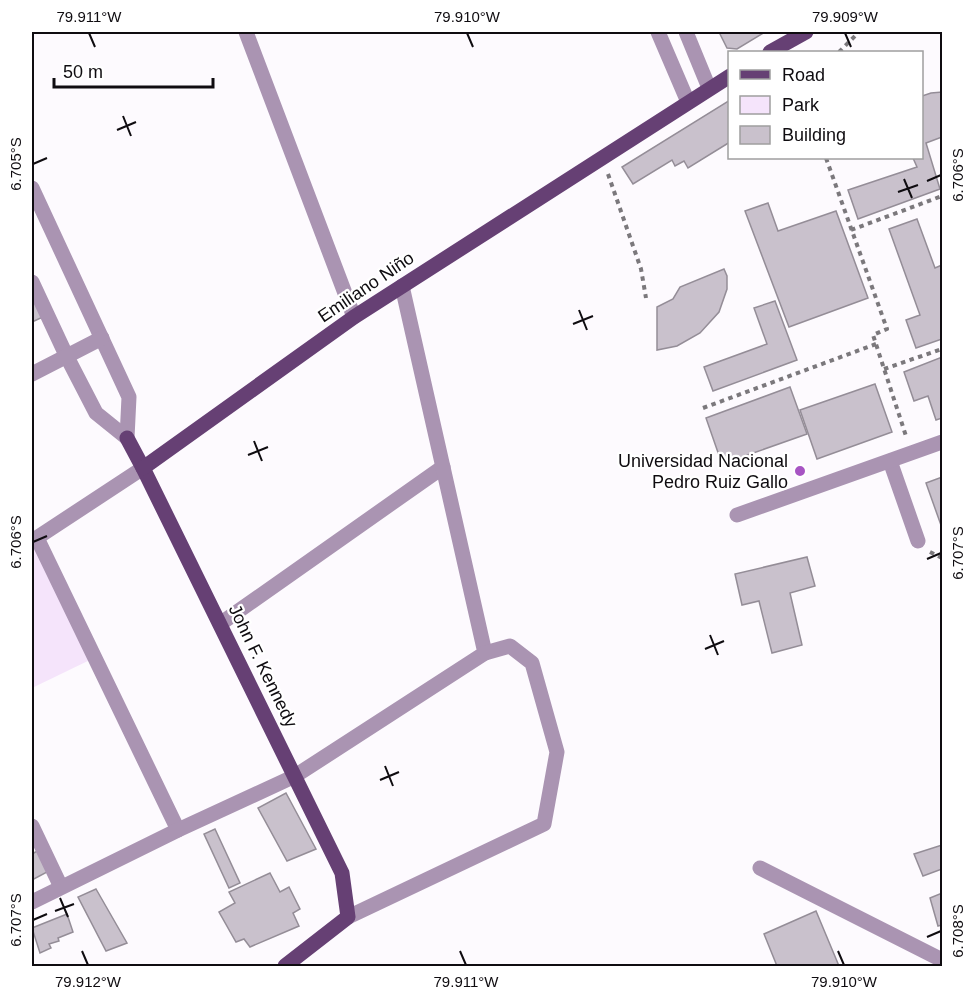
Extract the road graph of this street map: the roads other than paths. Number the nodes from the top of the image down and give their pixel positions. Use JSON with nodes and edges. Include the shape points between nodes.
{"nodes":[{"id":1,"x":246,"y":32,"type":"edge"},
{"id":2,"x":658,"y":32,"type":"edge"},
{"id":3,"x":686,"y":32,"type":"edge"},
{"id":4,"x":806,"y":32,"type":"edge"},
{"id":5,"x":772,"y":51,"type":"edge"},
{"id":6,"x":728,"y":77,"type":"edge"},
{"id":7,"x":709,"y":88,"type":"junction"},
{"id":8,"x":688,"y":102,"type":"junction"},
{"id":9,"x":32,"y":188,"type":"edge"},
{"id":10,"x":32,"y":282,"type":"edge"},
{"id":11,"x":402,"y":286,"type":"junction"},
{"id":12,"x":354,"y":317,"type":"junction"},
{"id":13,"x":102,"y":338,"type":"junction"},
{"id":14,"x":66,"y":355,"type":"junction"},
{"id":15,"x":32,"y":374,"type":"edge"},
{"id":16,"x":126,"y":438,"type":"junction"},
{"id":17,"x":942,"y":442,"type":"edge"},
{"id":18,"x":890,"y":461,"type":"junction"},
{"id":19,"x":443,"y":467,"type":"junction"},
{"id":20,"x":143,"y":468,"type":"junction"},
{"id":21,"x":737,"y":515,"type":"dead end"},
{"id":22,"x":34,"y":540,"type":"edge"},
{"id":23,"x":918,"y":541,"type":"dead end"},
{"id":24,"x":220,"y":624,"type":"junction"},
{"id":25,"x":485,"y":653,"type":"junction"},
{"id":26,"x":295,"y":776,"type":"junction"},
{"id":27,"x":32,"y":825,"type":"edge"},
{"id":28,"x":178,"y":830,"type":"junction"},
{"id":29,"x":760,"y":868,"type":"dead end"},
{"id":30,"x":61,"y":887,"type":"junction"},
{"id":31,"x":32,"y":903,"type":"edge"},
{"id":32,"x":348,"y":917,"type":"junction"},
{"id":33,"x":942,"y":960,"type":"edge"},
{"id":34,"x":285,"y":966,"type":"edge"}],
"edges":[{"from":1,"to":12,"type":"street"},
{"from":2,"to":8,"type":"street"},
{"from":3,"to":7,"type":"street"},
{"from":4,"to":5,"type":"main road"},
{"from":6,"to":7,"type":"main road","name":"Emiliano Niño"},
{"from":7,"to":8,"type":"main road","name":"Emiliano Niño"},
{"from":8,"to":11,"type":"main road","name":"Emiliano Niño"},
{"from":9,"to":13,"type":"street"},
{"from":10,"to":14,"type":"street","name":"John F. Kennedy"},
{"from":11,"to":12,"type":"main road","name":"Emiliano Niño"},
{"from":11,"to":19,"type":"street"},
{"from":12,"to":20,"type":"main road","name":"Emiliano Niño"},
{"from":13,"to":14,"type":"street"},
{"from":13,"to":16,"type":"street","via":[[129,397]]},
{"from":14,"to":15,"type":"street"},
{"from":14,"to":16,"type":"street","name":"John F. Kennedy","via":[[96,413]]},
{"from":16,"to":20,"type":"main road","name":"John F. Kennedy"},
{"from":17,"to":18,"type":"street"},
{"from":18,"to":21,"type":"street"},
{"from":18,"to":23,"type":"street"},
{"from":19,"to":24,"type":"street"},
{"from":19,"to":25,"type":"street"},
{"from":20,"to":22,"type":"street","name":"Emiliano Niño"},
{"from":20,"to":24,"type":"main road","name":"John F. Kennedy"},
{"from":22,"to":28,"type":"street"},
{"from":24,"to":26,"type":"main road","name":"John F. Kennedy"},
{"from":25,"to":26,"type":"street"},
{"from":25,"to":32,"type":"street","via":[[510,646],[532,663],[557,752],[544,824]]},
{"from":26,"to":28,"type":"street"},
{"from":26,"to":32,"type":"main road","name":"John F. Kennedy","via":[[342,873]]},
{"from":27,"to":30,"type":"street"},
{"from":28,"to":30,"type":"street"},
{"from":29,"to":33,"type":"street"},
{"from":30,"to":31,"type":"street"},
{"from":32,"to":34,"type":"main road"}]}
